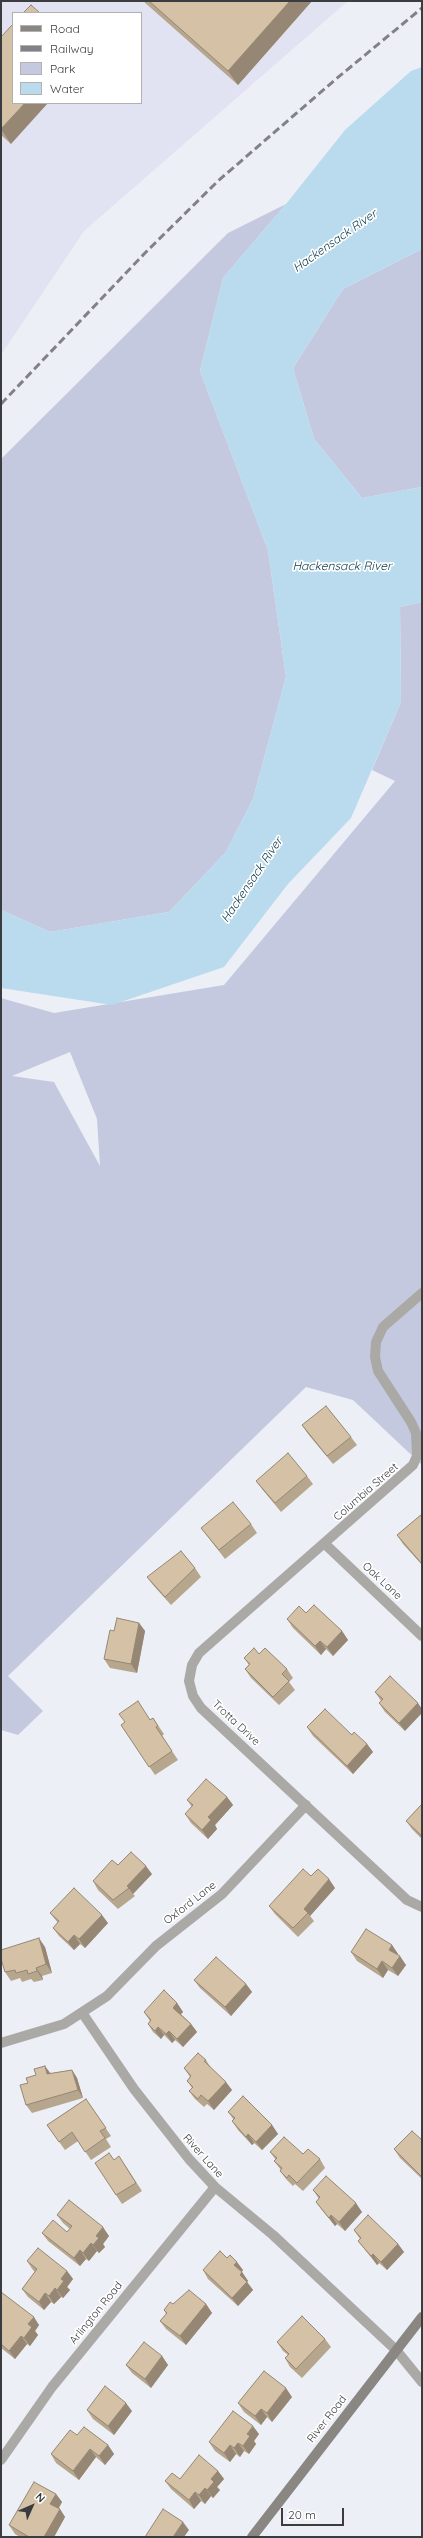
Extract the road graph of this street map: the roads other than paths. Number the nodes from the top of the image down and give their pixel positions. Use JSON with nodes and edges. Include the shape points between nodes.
{"nodes":[{"id":1,"x":422,"y":1294,"type":"edge"},
{"id":2,"x":325,"y":1544,"type":"junction"},
{"id":3,"x":422,"y":1636,"type":"edge"},
{"id":4,"x":306,"y":1805,"type":"junction"},
{"id":5,"x":422,"y":1907,"type":"edge"},
{"id":6,"x":83,"y":2014,"type":"junction"},
{"id":7,"x":1,"y":2043,"type":"edge"},
{"id":8,"x":215,"y":2187,"type":"junction"},
{"id":9,"x":422,"y":2317,"type":"edge"},
{"id":10,"x":396,"y":2350,"type":"junction"},
{"id":11,"x":422,"y":2382,"type":"edge"},
{"id":12,"x":1,"y":2460,"type":"edge"},
{"id":13,"x":252,"y":2537,"type":"edge"}],
"edges":[{"from":1,"to":2,"type":"street","name":"Columbia Street","via":[[383,1327],[376,1342],[375,1357],[378,1371],[412,1422],[416,1433],[416,1456],[413,1465]]},
{"from":2,"to":3,"type":"street","name":"Oak Lane"},
{"from":2,"to":4,"type":"street","name":"Trotta Drive","via":[[199,1653],[192,1665],[189,1681],[193,1696],[201,1708]]},
{"from":4,"to":5,"type":"street","name":"Trotta Drive","via":[[407,1900]]},
{"from":4,"to":6,"type":"street","name":"Oxford Lane","via":[[222,1894],[156,1946],[107,1996]]},
{"from":6,"to":7,"type":"street","via":[[64,2024]]},
{"from":6,"to":8,"type":"street","name":"River Lane","via":[[163,2129]]},
{"from":8,"to":10,"type":"street","name":"River Lane","via":[[273,2235]]},
{"from":8,"to":12,"type":"street","name":"Arlington Road","via":[[52,2387]]},
{"from":9,"to":10,"type":"main road","name":"River Road"},
{"from":10,"to":11,"type":"street","name":"River Lane"},
{"from":10,"to":13,"type":"main road","name":"River Road"}]}
